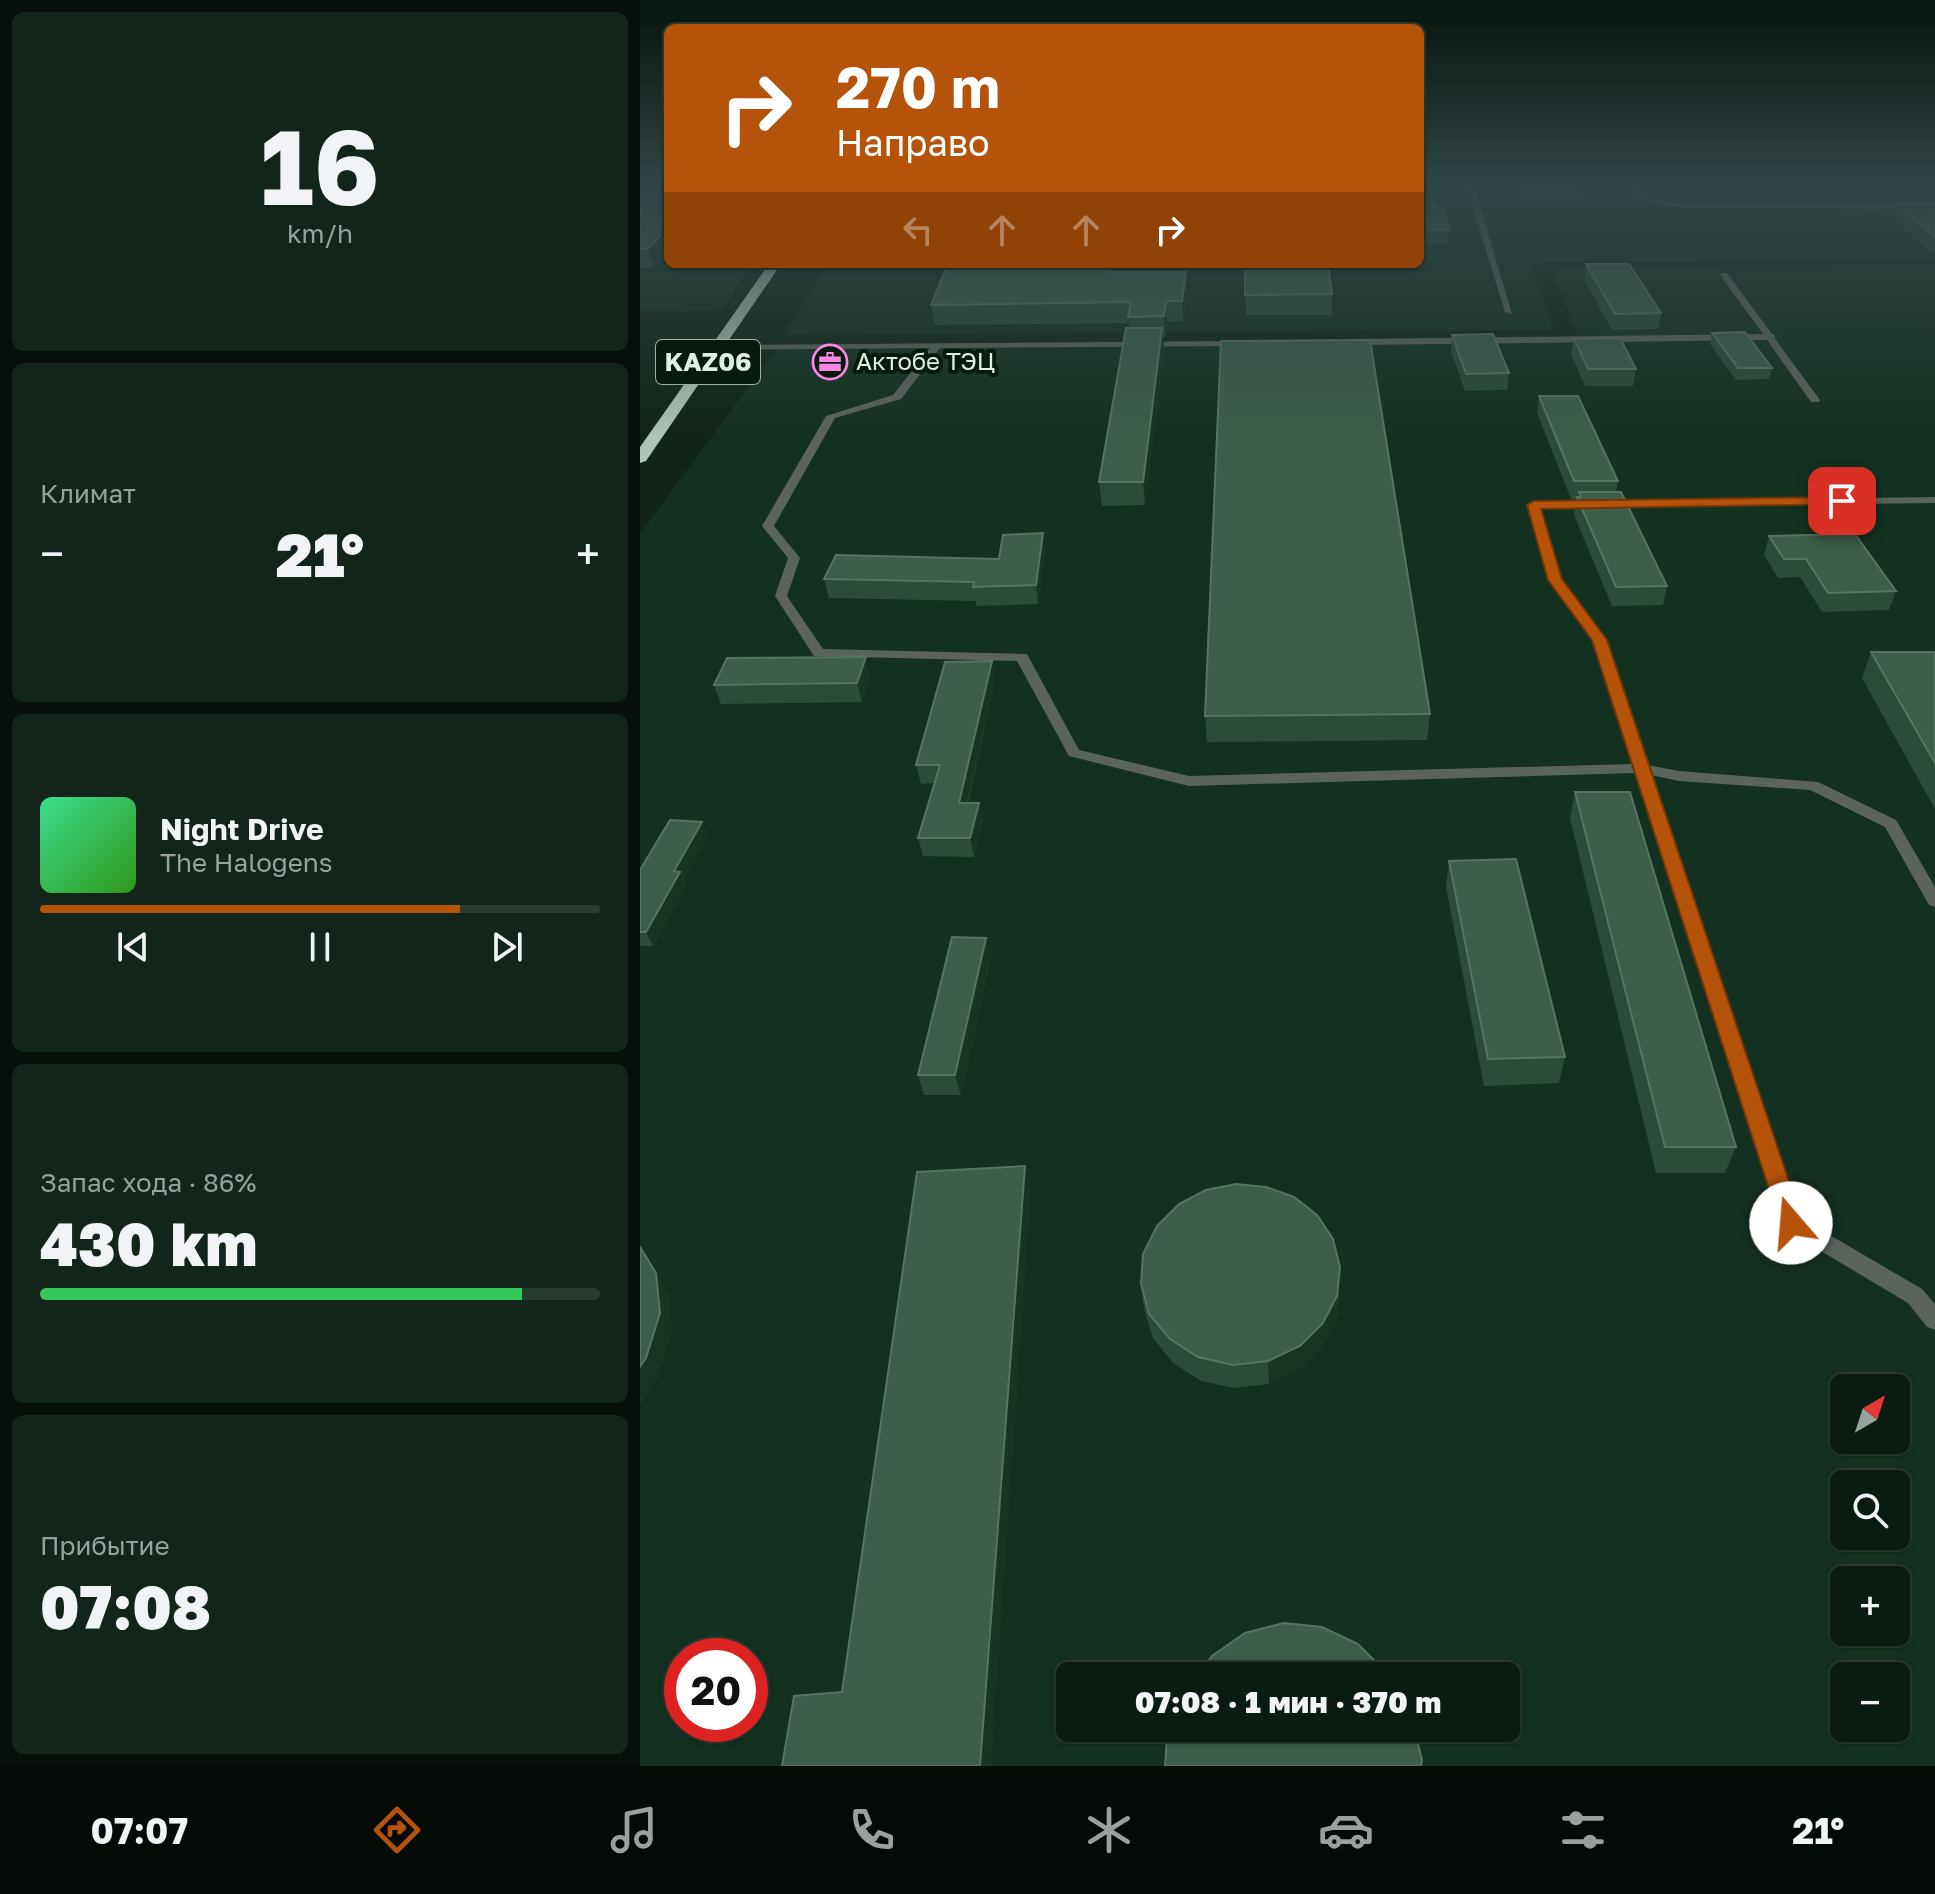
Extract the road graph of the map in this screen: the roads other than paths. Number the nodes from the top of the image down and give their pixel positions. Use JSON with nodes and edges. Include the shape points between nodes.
{"nodes":[{"id":1,"x":770,"y":271,"type":"edge"},
{"id":2,"x":1496,"y":271,"type":"edge"},
{"id":3,"x":1724,"y":275,"type":"dead end"},
{"id":4,"x":1509,"y":312,"type":"dead end"},
{"id":5,"x":1772,"y":337,"type":"junction"},
{"id":6,"x":1347,"y":342,"type":"edge"},
{"id":7,"x":1252,"y":343,"type":"edge"},
{"id":8,"x":937,"y":346,"type":"junction"},
{"id":9,"x":718,"y":347,"type":"junction"},
{"id":10,"x":1815,"y":400,"type":"dead end"},
{"id":11,"x":640,"y":458,"type":"edge"},
{"id":12,"x":1935,"y":500,"type":"edge"},
{"id":13,"x":1640,"y":768,"type":"junction"},
{"id":14,"x":1935,"y":901,"type":"edge"},
{"id":15,"x":1935,"y":1320,"type":"edge"}],
"edges":[{"from":1,"to":9,"type":"highway","number":"KАZ06"},
{"from":2,"to":4,"type":"lane"},
{"from":3,"to":5,"type":"lane"},
{"from":5,"to":6,"type":"lane"},
{"from":5,"to":10,"type":"lane"},
{"from":7,"to":8,"type":"lane"},
{"from":8,"to":9,"type":"lane"},
{"from":8,"to":13,"type":"lane","via":[[897,397],[831,416],[768,526],[794,558],[781,596],[819,653],[1022,657],[1074,753],[1189,781]]},
{"from":9,"to":11,"type":"highway","number":"KАZ06"},
{"from":12,"to":13,"type":"lane","via":[[1534,505],[1555,580],[1599,640]]},
{"from":13,"to":14,"type":"lane","via":[[1679,776],[1813,785],[1891,824]]},
{"from":13,"to":15,"type":"lane","via":[[1791,1223],[1915,1296]]}]}
